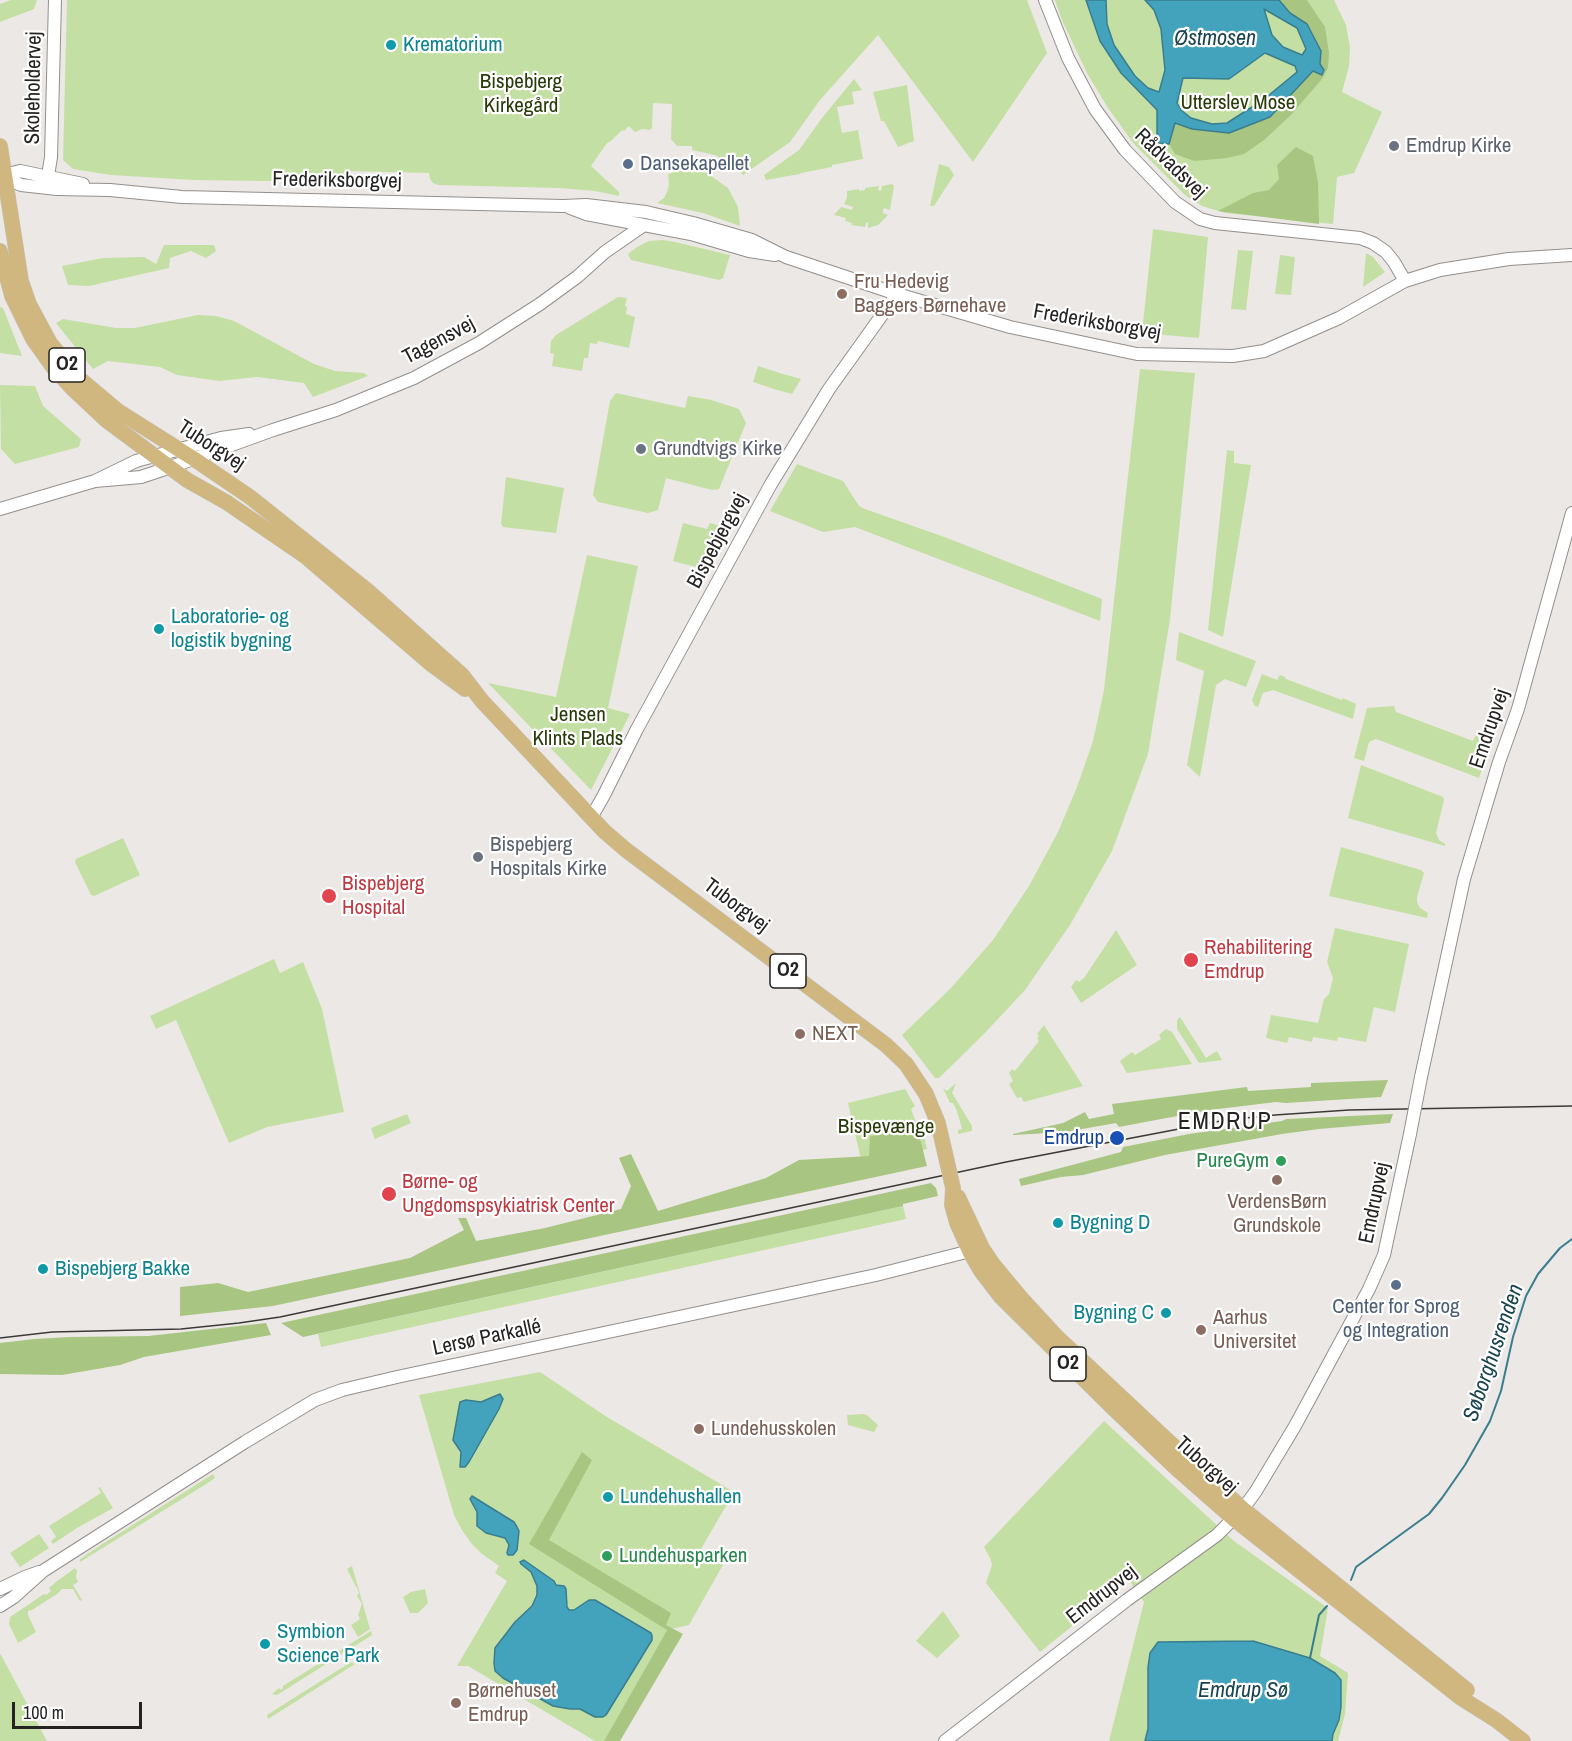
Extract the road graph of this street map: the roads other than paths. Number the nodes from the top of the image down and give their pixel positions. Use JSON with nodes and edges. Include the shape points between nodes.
{"nodes":[{"id":1,"x":55,"y":0,"type":"edge"},
{"id":2,"x":1045,"y":0,"type":"edge"},
{"id":3,"x":0,"y":146,"type":"edge"},
{"id":4,"x":2,"y":175,"type":"edge"},
{"id":5,"x":48,"y":176,"type":"junction"},
{"id":6,"x":110,"y":190,"type":"junction"},
{"id":7,"x":563,"y":206,"type":"junction"},
{"id":8,"x":678,"y":219,"type":"junction"},
{"id":9,"x":623,"y":221,"type":"junction"},
{"id":10,"x":644,"y":225,"type":"junction"},
{"id":11,"x":0,"y":251,"type":"edge"},
{"id":12,"x":605,"y":252,"type":"junction"},
{"id":13,"x":1572,"y":255,"type":"edge"},
{"id":14,"x":786,"y":256,"type":"junction"},
{"id":15,"x":1405,"y":281,"type":"junction"},
{"id":16,"x":897,"y":294,"type":"junction"},
{"id":17,"x":273,"y":430,"type":"junction"},
{"id":18,"x":155,"y":457,"type":"junction"},
{"id":19,"x":181,"y":460,"type":"junction"},
{"id":20,"x":95,"y":481,"type":"junction"},
{"id":21,"x":0,"y":509,"type":"edge"},
{"id":22,"x":1572,"y":513,"type":"edge"},
{"id":23,"x":482,"y":700,"type":"junction"},
{"id":24,"x":591,"y":818,"type":"junction"},
{"id":25,"x":976,"y":1250,"type":"junction"},
{"id":26,"x":1238,"y":1514,"type":"junction"},
{"id":27,"x":43,"y":1571,"type":"junction"},
{"id":28,"x":0,"y":1589,"type":"edge"},
{"id":29,"x":0,"y":1606,"type":"edge"},
{"id":30,"x":945,"y":1741,"type":"edge"},
{"id":31,"x":1523,"y":1741,"type":"edge"}],
"edges":[{"from":1,"to":5,"type":"street","name":"Skoleholdervej"},
{"from":2,"to":15,"type":"street","name":"Rådvadsvej","via":[[1068,58],[1095,109],[1125,150],[1175,202],[1200,219],[1215,223],[1360,238],[1386,252]]},
{"from":3,"to":4,"type":"main road","number":"O2"},
{"from":4,"to":5,"type":"street","name":"Frederiksborgvej","via":[[20,171]]},
{"from":4,"to":6,"type":"street","name":"Frederiksborgvej","via":[[21,185]]},
{"from":4,"to":19,"type":"main road","name":"Tuborgvej","number":"O2","via":[[21,281],[50,343],[98,395]]},
{"from":5,"to":6,"type":"street","name":"Frederiksborgvej"},
{"from":6,"to":7,"type":"street","name":"Frederiksborgvej","via":[[182,197]]},
{"from":7,"to":8,"type":"street","name":"Frederiksborgvej","via":[[629,209]]},
{"from":7,"to":9,"type":"street","name":"Frederiksborgvej"},
{"from":8,"to":9,"type":"street","via":[[646,216]]},
{"from":8,"to":14,"type":"street","name":"Frederiksborgvej","via":[[752,240]]},
{"from":9,"to":10,"type":"street","name":"Frederiksborgvej"},
{"from":9,"to":12,"type":"street","name":"Tagensvej"},
{"from":10,"to":12,"type":"street","name":"Tagensvej"},
{"from":10,"to":14,"type":"street","name":"Frederiksborgvej"},
{"from":11,"to":18,"type":"main road","name":"Tuborgvej","number":"O2","via":[[12,296],[33,339],[53,367],[106,420]]},
{"from":12,"to":17,"type":"street","name":"Tagensvej","via":[[540,304],[446,362],[347,406]]},
{"from":13,"to":15,"type":"street","name":"Frederiksborgvej","via":[[1509,259],[1440,270]]},
{"from":14,"to":16,"type":"street","name":"Frederiksborgvej"},
{"from":15,"to":16,"type":"street","name":"Frederiksborgvej","via":[[1298,338],[1264,351],[1233,356],[1137,354],[1011,327]]},
{"from":16,"to":24,"type":"street","name":"Bispebjergvej","via":[[835,379],[771,484]]},
{"from":17,"to":19,"type":"street","name":"Tagensvej"},
{"from":17,"to":19,"type":"street","name":"Tagensvej","via":[[221,438]]},
{"from":18,"to":19,"type":"main road"},
{"from":18,"to":20,"type":"street","name":"Tagensvej","via":[[136,461]]},
{"from":19,"to":20,"type":"street","name":"Tagensvej","via":[[141,477]]},
{"from":19,"to":23,"type":"main road","name":"Tuborgvej","number":"O2","via":[[250,497],[282,522],[425,641]]},
{"from":19,"to":23,"type":"main road","name":"Tuborgvej","number":"O2","via":[[194,484],[296,549],[431,664]]},
{"from":20,"to":21,"type":"street","name":"Tagensvej"},
{"from":22,"to":26,"type":"street","name":"Emdrupvej","bridge":true,"via":[[1518,709],[1466,870],[1383,1255],[1298,1420]]},
{"from":23,"to":24,"type":"main road","name":"Tuborgvej","number":"O2"},
{"from":24,"to":25,"type":"main road","name":"Tuborgvej","number":"O2","bridge":true,"via":[[626,850],[906,1064],[933,1109],[953,1188]]},
{"from":25,"to":26,"type":"main road","name":"Tuborgvej","number":"O2","via":[[981,1271],[1033,1330],[1176,1468]]},
{"from":25,"to":27,"type":"street","name":"Lersø Parkallé","via":[[342,1390],[315,1400],[245,1442]]},
{"from":26,"to":30,"type":"street","name":"Emdrupvej","via":[[1217,1535]]},
{"from":26,"to":31,"type":"main road","name":"Tuborgvej","number":"O2","via":[[1435,1663]]},
{"from":27,"to":28,"type":"street","name":"Lersø Parkallé"},
{"from":27,"to":29,"type":"street","name":"Lersø Parkallé"}]}
